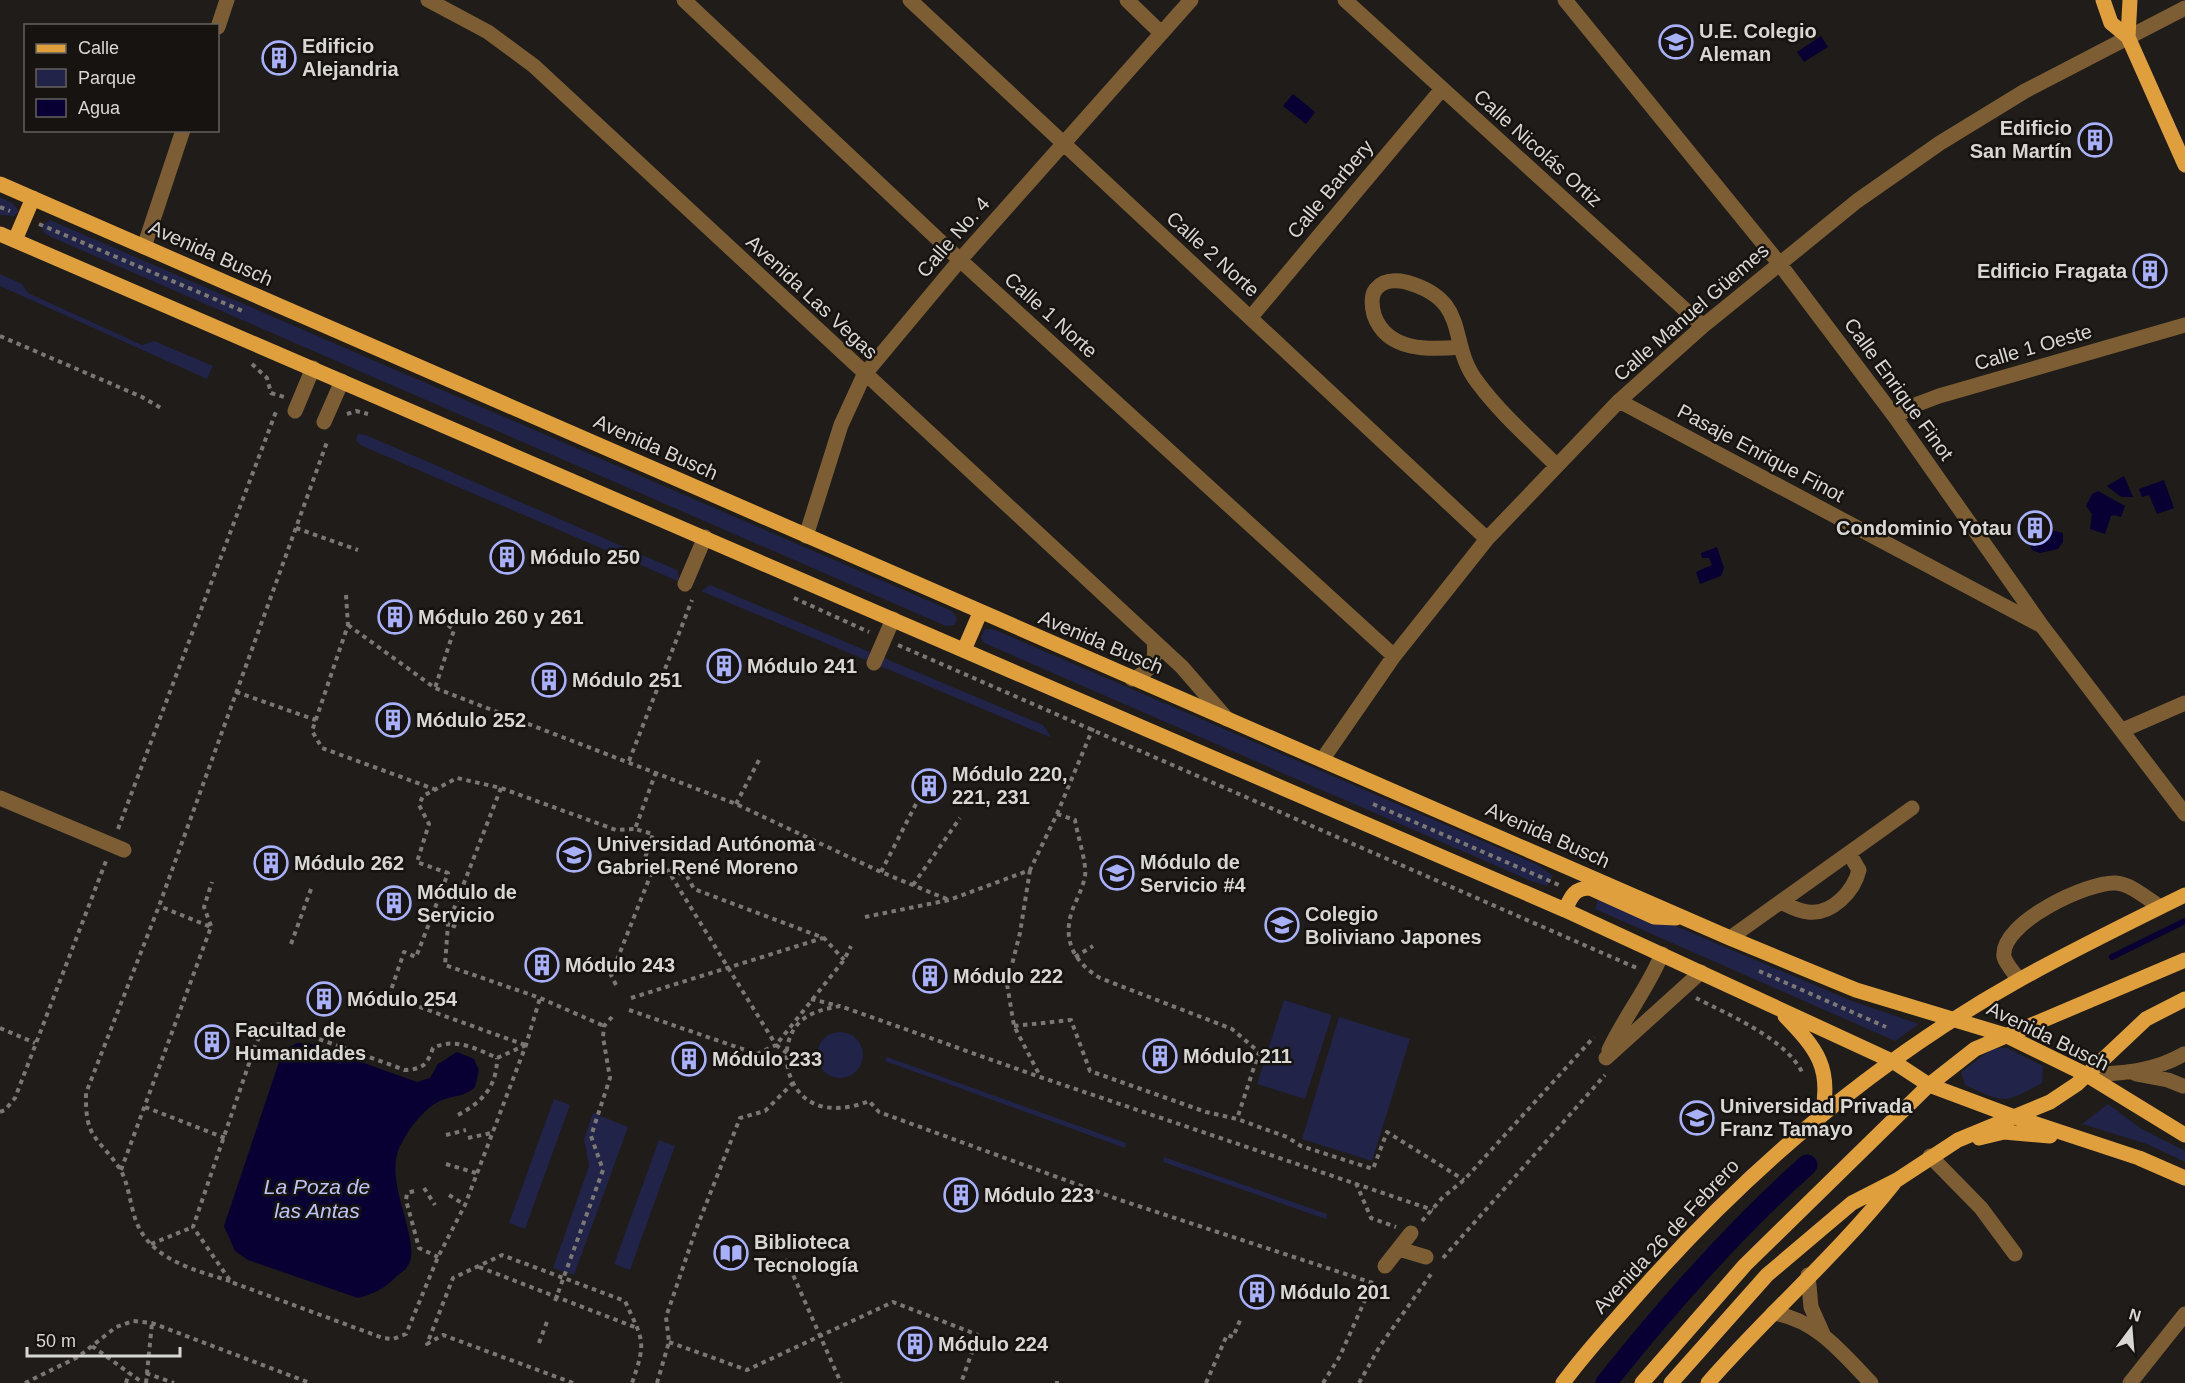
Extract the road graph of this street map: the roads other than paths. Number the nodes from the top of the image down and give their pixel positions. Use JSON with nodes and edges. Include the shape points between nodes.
{"nodes":[{"id":1,"x":227,"y":0,"type":"edge"},
{"id":2,"x":428,"y":0,"type":"edge"},
{"id":3,"x":684,"y":0,"type":"edge"},
{"id":4,"x":910,"y":0,"type":"edge"},
{"id":5,"x":1127,"y":0,"type":"edge"},
{"id":6,"x":1191,"y":0,"type":"edge"},
{"id":7,"x":1345,"y":0,"type":"edge"},
{"id":8,"x":1565,"y":0,"type":"edge"},
{"id":9,"x":2103,"y":0,"type":"edge"},
{"id":10,"x":2130,"y":0,"type":"edge"},
{"id":11,"x":2185,"y":8,"type":"edge"},
{"id":12,"x":219,"y":24,"type":"edge"},
{"id":13,"x":1161,"y":33,"type":"junction"},
{"id":14,"x":2128,"y":37,"type":"junction"},
{"id":15,"x":1442,"y":89,"type":"junction"},
{"id":16,"x":182,"y":132,"type":"edge"},
{"id":17,"x":1062,"y":145,"type":"junction"},
{"id":18,"x":2185,"y":165,"type":"edge"},
{"id":19,"x":0,"y":184,"type":"edge"},
{"id":20,"x":33,"y":198,"type":"junction"},
{"id":21,"x":0,"y":234,"type":"edge"},
{"id":22,"x":15,"y":240,"type":"junction"},
{"id":23,"x":144,"y":247,"type":"junction"},
{"id":24,"x":960,"y":260,"type":"junction"},
{"id":25,"x":1779,"y":264,"type":"junction"},
{"id":26,"x":1251,"y":317,"type":"junction"},
{"id":27,"x":2185,"y":325,"type":"edge"},
{"id":28,"x":1703,"y":326,"type":"junction"},
{"id":29,"x":1461,"y":347,"type":"junction"},
{"id":30,"x":313,"y":368,"type":"junction"},
{"id":31,"x":864,"y":375,"type":"junction"},
{"id":32,"x":342,"y":381,"type":"junction"},
{"id":33,"x":1619,"y":401,"type":"junction"},
{"id":34,"x":297,"y":407,"type":"road end"},
{"id":35,"x":1895,"y":417,"type":"junction"},
{"id":36,"x":326,"y":418,"type":"road end"},
{"id":37,"x":1557,"y":466,"type":"junction"},
{"id":38,"x":806,"y":536,"type":"junction"},
{"id":39,"x":705,"y":537,"type":"junction"},
{"id":40,"x":1487,"y":539,"type":"junction"},
{"id":41,"x":691,"y":587,"type":"road end"},
{"id":42,"x":980,"y":613,"type":"junction"},
{"id":43,"x":894,"y":619,"type":"junction"},
{"id":44,"x":2042,"y":626,"type":"junction"},
{"id":45,"x":1154,"y":642,"type":"junction"},
{"id":46,"x":964,"y":650,"type":"junction"},
{"id":47,"x":1394,"y":656,"type":"junction"},
{"id":48,"x":874,"y":663,"type":"dead end"},
{"id":49,"x":1132,"y":679,"type":"junction"},
{"id":50,"x":2185,"y":703,"type":"edge"},
{"id":51,"x":1227,"y":720,"type":"junction"},
{"id":52,"x":2123,"y":730,"type":"junction"},
{"id":53,"x":1322,"y":760,"type":"junction"},
{"id":54,"x":0,"y":798,"type":"edge"},
{"id":55,"x":1912,"y":808,"type":"dead end"},
{"id":56,"x":2185,"y":814,"type":"edge"},
{"id":57,"x":118,"y":848,"type":"road end"},
{"id":58,"x":1849,"y":853,"type":"junction"},
{"id":59,"x":2185,"y":895,"type":"edge"},
{"id":60,"x":1781,"y":902,"type":"junction"},
{"id":61,"x":2160,"y":907,"type":"junction"},
{"id":62,"x":1565,"y":910,"type":"junction"},
{"id":63,"x":1688,"y":919,"type":"junction"},
{"id":64,"x":1730,"y":938,"type":"junction"},
{"id":65,"x":1662,"y":954,"type":"junction"},
{"id":66,"x":2185,"y":960,"type":"edge"},
{"id":67,"x":1701,"y":972,"type":"junction"},
{"id":68,"x":2019,"y":980,"type":"junction"},
{"id":69,"x":2185,"y":999,"type":"edge"},
{"id":70,"x":1779,"y":1009,"type":"junction"},
{"id":71,"x":1959,"y":1018,"type":"junction"},
{"id":72,"x":2005,"y":1035,"type":"junction"},
{"id":73,"x":2184,"y":1054,"type":"edge"},
{"id":74,"x":1894,"y":1062,"type":"junction"},
{"id":75,"x":2130,"y":1073,"type":"junction"},
{"id":76,"x":2087,"y":1075,"type":"junction"},
{"id":77,"x":1929,"y":1085,"type":"junction"},
{"id":78,"x":2183,"y":1086,"type":"dead end"},
{"id":79,"x":1822,"y":1115,"type":"junction"},
{"id":80,"x":2012,"y":1116,"type":"junction"},
{"id":81,"x":2185,"y":1135,"type":"edge"},
{"id":82,"x":2093,"y":1143,"type":"junction"},
{"id":83,"x":1950,"y":1145,"type":"junction"},
{"id":84,"x":1930,"y":1156,"type":"junction"},
{"id":85,"x":2185,"y":1178,"type":"edge"},
{"id":86,"x":1897,"y":1180,"type":"junction"},
{"id":87,"x":1411,"y":1233,"type":"road end"},
{"id":88,"x":1399,"y":1249,"type":"junction"},
{"id":89,"x":2015,"y":1254,"type":"dead end"},
{"id":90,"x":1426,"y":1257,"type":"dead end"},
{"id":91,"x":1385,"y":1266,"type":"road end"},
{"id":92,"x":1808,"y":1275,"type":"junction"},
{"id":93,"x":1773,"y":1312,"type":"junction"},
{"id":94,"x":2185,"y":1314,"type":"edge"},
{"id":95,"x":1823,"y":1334,"type":"junction"},
{"id":96,"x":1563,"y":1383,"type":"edge"},
{"id":97,"x":1642,"y":1383,"type":"edge"},
{"id":98,"x":1671,"y":1383,"type":"edge"},
{"id":99,"x":1708,"y":1383,"type":"edge"},
{"id":100,"x":1871,"y":1383,"type":"edge"},
{"id":101,"x":2130,"y":1383,"type":"edge"}],
"edges":[{"from":1,"to":12,"type":"street"},
{"from":2,"to":31,"type":"street","name":"Avenida Las Vegas","via":[[488,32],[534,66]]},
{"from":3,"to":24,"type":"street","name":"Calle 1 Norte"},
{"from":4,"to":17,"type":"street","name":"Calle 2 Norte"},
{"from":5,"to":13,"type":"street"},
{"from":6,"to":13,"type":"street","name":"Calle No. 4"},
{"from":7,"to":15,"type":"street","name":"Calle Nicolás Ortiz"},
{"from":8,"to":25,"type":"street","name":"Calle Enrique Finot"},
{"from":9,"to":14,"type":"main road","via":[[2111,22]]},
{"from":10,"to":14,"type":"main road"},
{"from":11,"to":14,"type":"street","name":"Calle Manuel Güemes"},
{"from":13,"to":17,"type":"street","name":"Calle No. 4"},
{"from":14,"to":18,"type":"main road"},
{"from":14,"to":25,"type":"street","name":"Calle Manuel Güemes","via":[[1940,143],[1857,201]]},
{"from":15,"to":26,"type":"street","name":"Calle Barbery"},
{"from":15,"to":28,"type":"street","name":"Calle Nicolás Ortiz"},
{"from":16,"to":23,"type":"street"},
{"from":17,"to":24,"type":"street","name":"Calle No. 4"},
{"from":17,"to":26,"type":"street","name":"Calle 2 Norte"},
{"from":19,"to":20,"type":"main road","name":"Avenida Busch"},
{"from":20,"to":22,"type":"main road"},
{"from":20,"to":23,"type":"main road","name":"Avenida Busch"},
{"from":21,"to":22,"type":"main road"},
{"from":22,"to":30,"type":"main road"},
{"from":23,"to":38,"type":"main road","name":"Avenida Busch"},
{"from":24,"to":31,"type":"street","name":"Calle No. 4"},
{"from":24,"to":47,"type":"street","name":"Calle 1 Norte"},
{"from":25,"to":28,"type":"street","name":"Calle Manuel Güemes"},
{"from":25,"to":35,"type":"street","name":"Calle Enrique Finot"},
{"from":26,"to":40,"type":"street","name":"Calle 2 Norte"},
{"from":27,"to":35,"type":"street","name":"Calle 1 Oeste","via":[[1940,396]]},
{"from":28,"to":33,"type":"street","name":"Calle Manuel Güemes"},
{"from":29,"to":29,"type":"street","via":[[1452,314],[1440,299],[1402,281],[1386,282],[1377,288],[1372,308],[1393,340],[1420,348]]},
{"from":29,"to":37,"type":"street","via":[[1462,357],[1476,381],[1503,414]]},
{"from":30,"to":32,"type":"main road"},
{"from":30,"to":34,"type":"street"},
{"from":31,"to":38,"type":"street","name":"Calle No. 4","via":[[841,425]]},
{"from":31,"to":45,"type":"street","name":"Avenida Las Vegas"},
{"from":32,"to":36,"type":"street"},
{"from":32,"to":39,"type":"main road"},
{"from":33,"to":37,"type":"street","name":"Calle Manuel Güemes"},
{"from":33,"to":44,"type":"street","name":"Pasaje Enrique Finot"},
{"from":35,"to":44,"type":"street","name":"Calle Enrique Finot"},
{"from":37,"to":40,"type":"street","name":"Calle Manuel Güemes"},
{"from":38,"to":42,"type":"main road","name":"Avenida Busch"},
{"from":39,"to":41,"type":"street"},
{"from":39,"to":43,"type":"main road"},
{"from":40,"to":47,"type":"street","name":"Calle Manuel Güemes"},
{"from":42,"to":46,"type":"main road"},
{"from":42,"to":49,"type":"main road","name":"Avenida Busch"},
{"from":43,"to":46,"type":"main road"},
{"from":43,"to":48,"type":"street"},
{"from":44,"to":52,"type":"street","name":"Calle Enrique Finot"},
{"from":45,"to":49,"type":"street","via":[[1152,666]]},
{"from":45,"to":51,"type":"street","name":"Avenida Las Vegas"},
{"from":46,"to":62,"type":"main road"},
{"from":47,"to":53,"type":"street","name":"Calle Manuel Güemes"},
{"from":49,"to":51,"type":"main road","name":"Avenida Busch"},
{"from":50,"to":52,"type":"street"},
{"from":51,"to":53,"type":"main road","name":"Avenida Busch"},
{"from":52,"to":56,"type":"street","name":"Calle Enrique Finot"},
{"from":53,"to":63,"type":"main road","name":"Avenida Busch"},
{"from":54,"to":57,"type":"street"},
{"from":55,"to":58,"type":"street"},
{"from":58,"to":60,"type":"street"},
{"from":58,"to":60,"type":"street","via":[[1858,870],[1853,888],[1843,898],[1828,908],[1809,912]]},
{"from":59,"to":61,"type":"main road","name":"Avenida 26 de Febrero"},
{"from":60,"to":64,"type":"street"},
{"from":61,"to":68,"type":"main road","name":"Avenida 26 de Febrero"},
{"from":61,"to":68,"type":"street","via":[[2115,883],[2102,884],[2044,908],[2012,934],[2005,947],[2004,958]]},
{"from":62,"to":63,"type":"main road","via":[[1574,892],[1590,888],[1654,917]]},
{"from":62,"to":65,"type":"main road"},
{"from":63,"to":64,"type":"main road","name":"Avenida Busch"},
{"from":64,"to":71,"type":"main road","name":"Avenida Busch","via":[[1856,990]]},
{"from":65,"to":67,"type":"main road"},
{"from":65,"to":67,"type":"street","via":[[1606,1058]]},
{"from":66,"to":72,"type":"main road"},
{"from":67,"to":70,"type":"main road"},
{"from":68,"to":71,"type":"main road","name":"Avenida 26 de Febrero"},
{"from":69,"to":76,"type":"main road","via":[[2146,1019]]},
{"from":70,"to":74,"type":"main road"},
{"from":70,"to":79,"type":"main road","via":[[1809,1040],[1821,1062],[1827,1093]]},
{"from":71,"to":72,"type":"main road","name":"Avenida Busch"},
{"from":71,"to":74,"type":"main road","name":"Avenida 26 de Febrero"},
{"from":72,"to":76,"type":"main road","name":"Avenida Busch"},
{"from":72,"to":77,"type":"main road","via":[[1975,1049]]},
{"from":73,"to":75,"type":"street","via":[[2168,1064]]},
{"from":74,"to":77,"type":"main road"},
{"from":74,"to":79,"type":"main road","name":"Avenida 26 de Febrero"},
{"from":75,"to":76,"type":"street"},
{"from":75,"to":78,"type":"street"},
{"from":76,"to":80,"type":"main road","via":[[2050,1102]]},
{"from":76,"to":81,"type":"main road","name":"Avenida Busch"},
{"from":77,"to":80,"type":"main road"},
{"from":77,"to":97,"type":"main road","via":[[1745,1264]]},
{"from":79,"to":96,"type":"main road","name":"Avenida 26 de Febrero","via":[[1755,1171],[1670,1257]]},
{"from":80,"to":82,"type":"main road"},
{"from":80,"to":83,"type":"main road"},
{"from":82,"to":83,"type":"main road","via":[[2004,1132]]},
{"from":82,"to":85,"type":"main road"},
{"from":83,"to":84,"type":"main road"},
{"from":84,"to":86,"type":"main road"},
{"from":84,"to":89,"type":"street","via":[[1981,1208]]},
{"from":86,"to":92,"type":"main road"},
{"from":86,"to":98,"type":"main road","via":[[1852,1203],[1783,1261]]},
{"from":87,"to":88,"type":"street"},
{"from":88,"to":90,"type":"street"},
{"from":88,"to":91,"type":"street"},
{"from":92,"to":93,"type":"main road"},
{"from":92,"to":95,"type":"street","via":[[1811,1307]]},
{"from":93,"to":95,"type":"street"},
{"from":93,"to":99,"type":"main road"},
{"from":94,"to":101,"type":"street"},
{"from":95,"to":100,"type":"street"}]}
